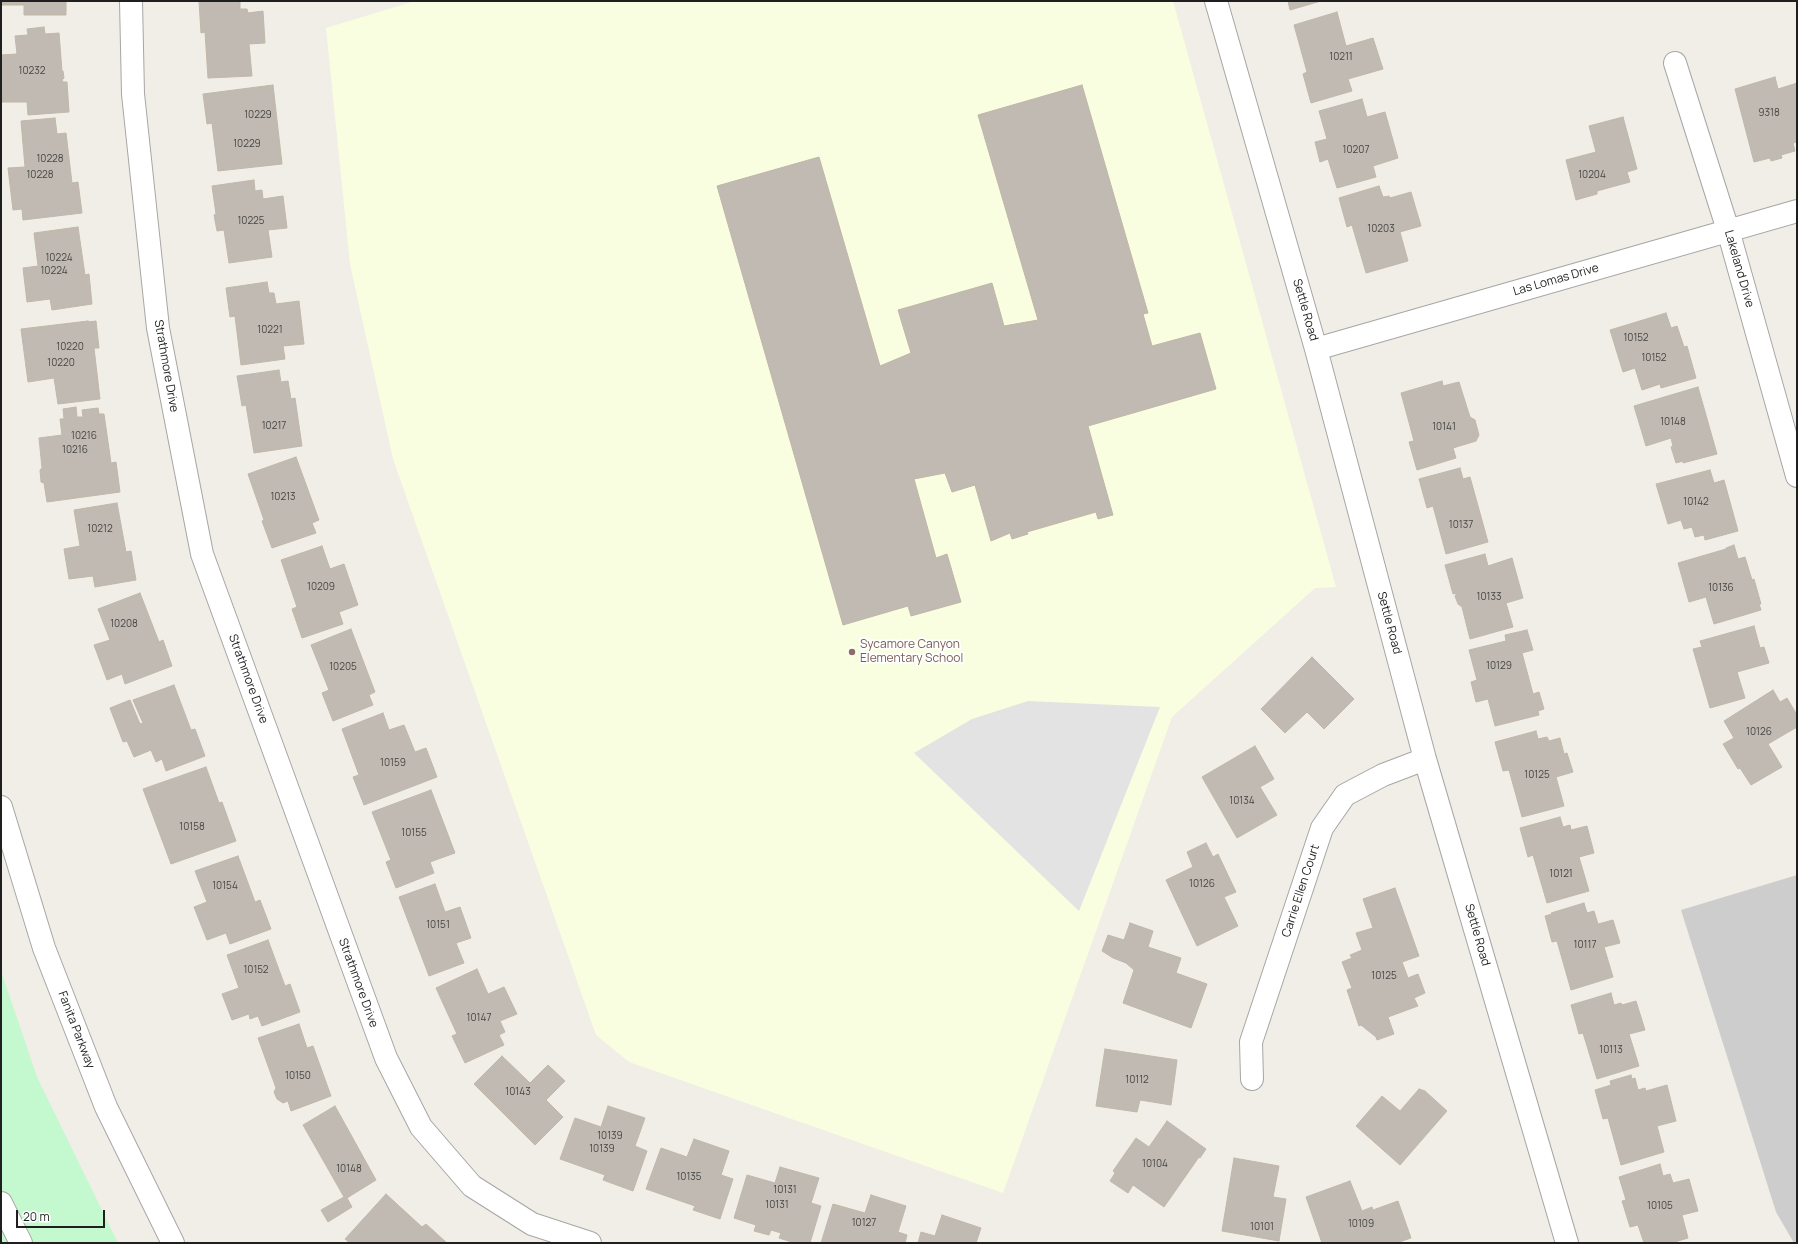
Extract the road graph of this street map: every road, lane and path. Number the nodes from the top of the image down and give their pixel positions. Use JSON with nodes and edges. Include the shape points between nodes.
{"nodes":[{"id":1,"x":131,"y":1,"type":"edge"},
{"id":2,"x":1216,"y":1,"type":"edge"},
{"id":3,"x":1676,"y":63,"type":"dead end"},
{"id":4,"x":1797,"y":211,"type":"edge"},
{"id":5,"x":1728,"y":230,"type":"junction"},
{"id":6,"x":1316,"y":349,"type":"junction"},
{"id":7,"x":1797,"y":476,"type":"edge"},
{"id":8,"x":1425,"y":759,"type":"junction"},
{"id":9,"x":1,"y":807,"type":"edge"},
{"id":10,"x":1252,"y":1079,"type":"dead end"},
{"id":11,"x":1,"y":1203,"type":"edge"},
{"id":12,"x":21,"y":1243,"type":"edge"},
{"id":13,"x":173,"y":1243,"type":"edge"},
{"id":14,"x":590,"y":1243,"type":"edge"},
{"id":15,"x":1567,"y":1243,"type":"edge"}],
"edges":[{"from":1,"to":14,"type":"street","name":"Strathmore Drive","via":[[133,94],[158,328],[202,554],[386,1058],[421,1127],[472,1186],[532,1224]]},
{"from":2,"to":6,"type":"street","name":"Settle Road"},
{"from":3,"to":5,"type":"street","name":"Lakeland Drive"},
{"from":4,"to":5,"type":"street","name":"Las Lomas Drive"},
{"from":5,"to":6,"type":"street","name":"Las Lomas Drive"},
{"from":5,"to":7,"type":"street","name":"Lakeland Drive"},
{"from":6,"to":8,"type":"street","name":"Settle Road"},
{"from":8,"to":10,"type":"street","name":"Carrie Ellen Court","via":[[1383,775],[1344,795],[1322,828],[1251,1042]]},
{"from":8,"to":15,"type":"street","name":"Settle Road"},
{"from":9,"to":13,"type":"street","name":"Fanita Parkway","via":[[44,948],[100,1092]]},
{"from":11,"to":12,"type":"street"}]}
